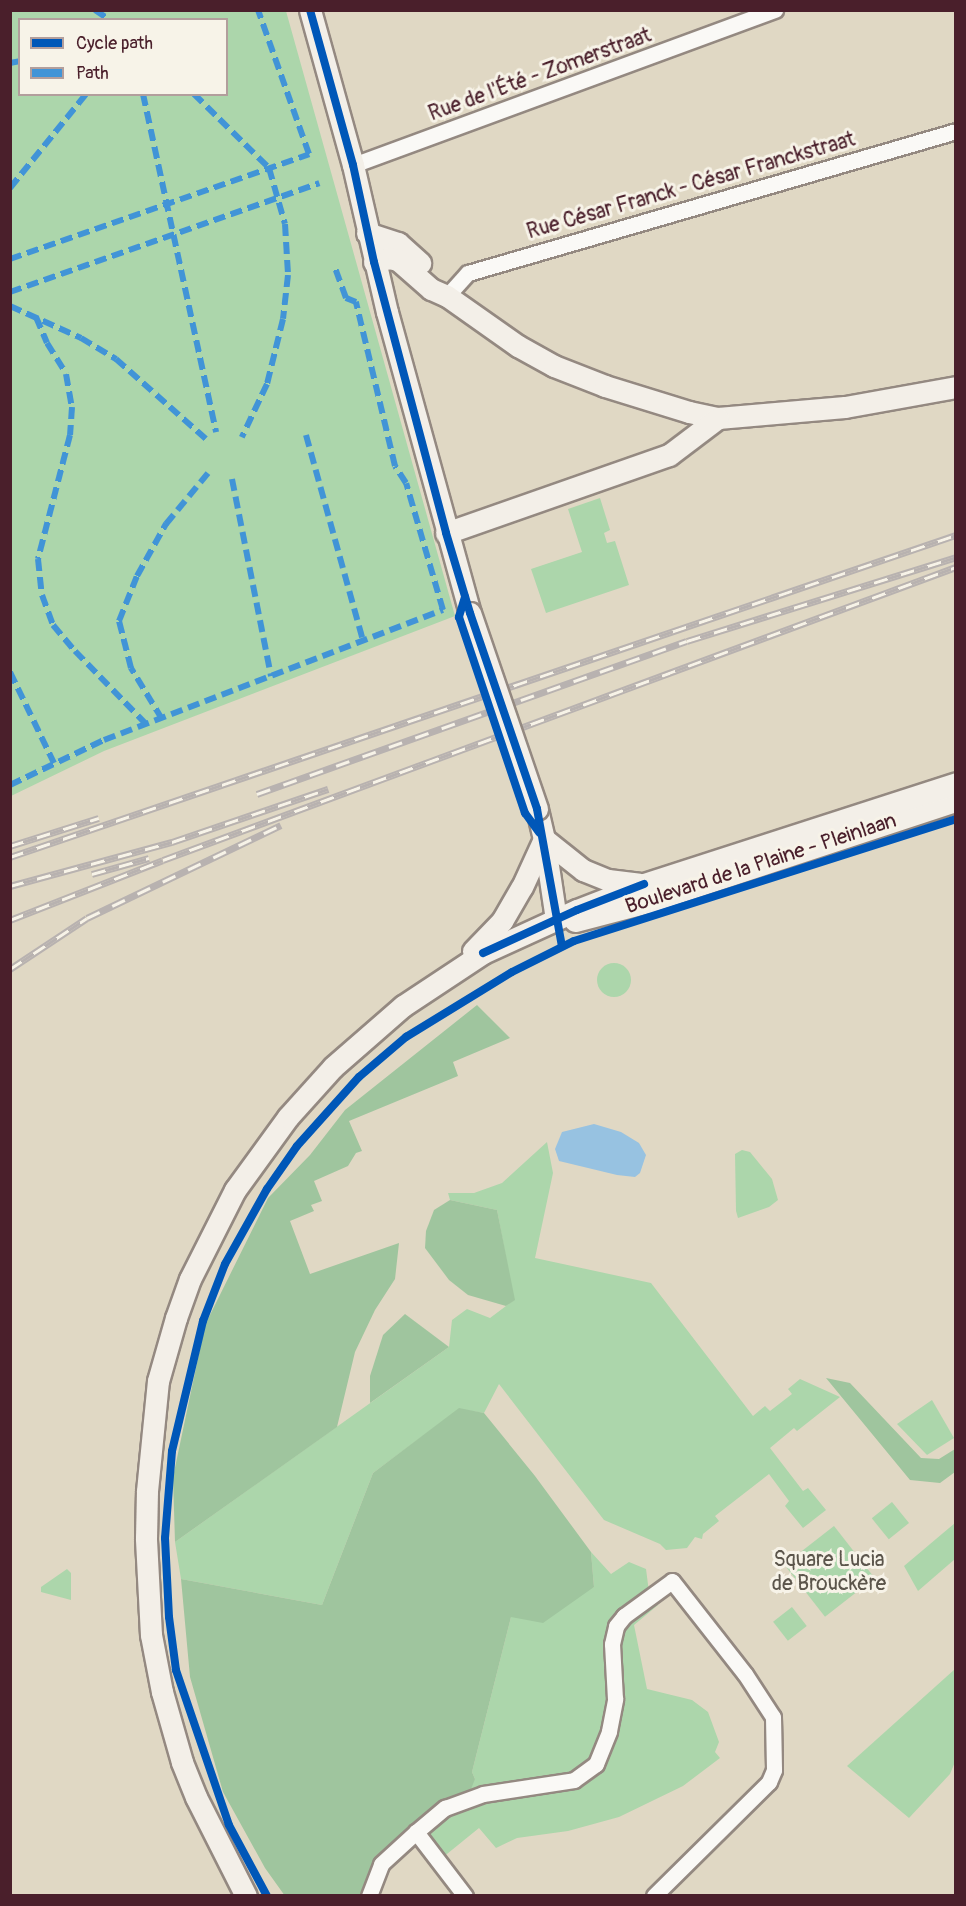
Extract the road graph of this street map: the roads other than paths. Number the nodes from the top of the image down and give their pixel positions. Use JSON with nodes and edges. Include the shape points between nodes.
{"nodes":[{"id":1,"x":310,"y":10,"type":"edge"},
{"id":2,"x":775,"y":10,"type":"edge"},
{"id":3,"x":956,"y":131,"type":"edge"},
{"id":4,"x":353,"y":165,"type":"junction"},
{"id":5,"x":367,"y":233,"type":"junction"},
{"id":6,"x":374,"y":262,"type":"junction"},
{"id":7,"x":447,"y":296,"type":"junction"},
{"id":8,"x":956,"y":387,"type":"edge"},
{"id":9,"x":718,"y":418,"type":"junction"},
{"id":10,"x":446,"y":533,"type":"junction"},
{"id":11,"x":956,"y":783,"type":"edge"},
{"id":12,"x":956,"y":801,"type":"edge"},
{"id":13,"x":544,"y":839,"type":"junction"},
{"id":14,"x":644,"y":884,"type":"junction"},
{"id":15,"x":556,"y":919,"type":"junction"},
{"id":16,"x":451,"y":972,"type":"junction"},
{"id":17,"x":416,"y":1832,"type":"junction"},
{"id":18,"x":246,"y":1896,"type":"edge"},
{"id":19,"x":369,"y":1896,"type":"edge"},
{"id":20,"x":465,"y":1896,"type":"edge"},
{"id":21,"x":654,"y":1896,"type":"edge"}],
"edges":[{"from":1,"to":4,"type":"street"},
{"from":2,"to":4,"type":"street","name":"Rue de l'Été - Zomerstraat"},
{"from":3,"to":7,"type":"street","name":"Rue César Franck - César Franckstraat","via":[[468,273]]},
{"from":4,"to":5,"type":"street"},
{"from":5,"to":6,"type":"street"},
{"from":5,"to":7,"type":"street","via":[[398,243],[435,278]]},
{"from":6,"to":7,"type":"street","via":[[398,260],[431,289]]},
{"from":6,"to":10,"type":"street"},
{"from":7,"to":9,"type":"street","via":[[487,326],[554,366],[669,407]]},
{"from":8,"to":9,"type":"street","via":[[845,407]]},
{"from":9,"to":10,"type":"street","via":[[669,454]]},
{"from":10,"to":13,"type":"street","bridge":true},
{"from":11,"to":14,"type":"street","name":"Boulevard de la Plaine - Pleinlaan"},
{"from":12,"to":15,"type":"street","name":"Boulevard de la Plaine - Pleinlaan","via":[[606,915],[578,922]]},
{"from":13,"to":14,"type":"street","via":[[583,870],[608,880]]},
{"from":13,"to":15,"type":"street"},
{"from":13,"to":16,"type":"street","via":[[502,921]]},
{"from":14,"to":15,"type":"street","name":"Boulevard de la Plaine - Pleinlaan"},
{"from":15,"to":16,"type":"street"},
{"from":16,"to":18,"type":"street","via":[[403,1006],[333,1067],[264,1147],[234,1190],[202,1251],[176,1318],[158,1381],[146,1530],[152,1635],[162,1692],[182,1762]]},
{"from":17,"to":19,"type":"street","via":[[381,1864]]},
{"from":17,"to":20,"type":"street"},
{"from":17,"to":21,"type":"street","via":[[445,1808],[483,1794],[574,1780],[596,1764],[609,1731],[615,1699],[612,1644],[616,1626],[672,1581],[745,1674],[773,1717],[774,1770],[769,1782]]}]}
